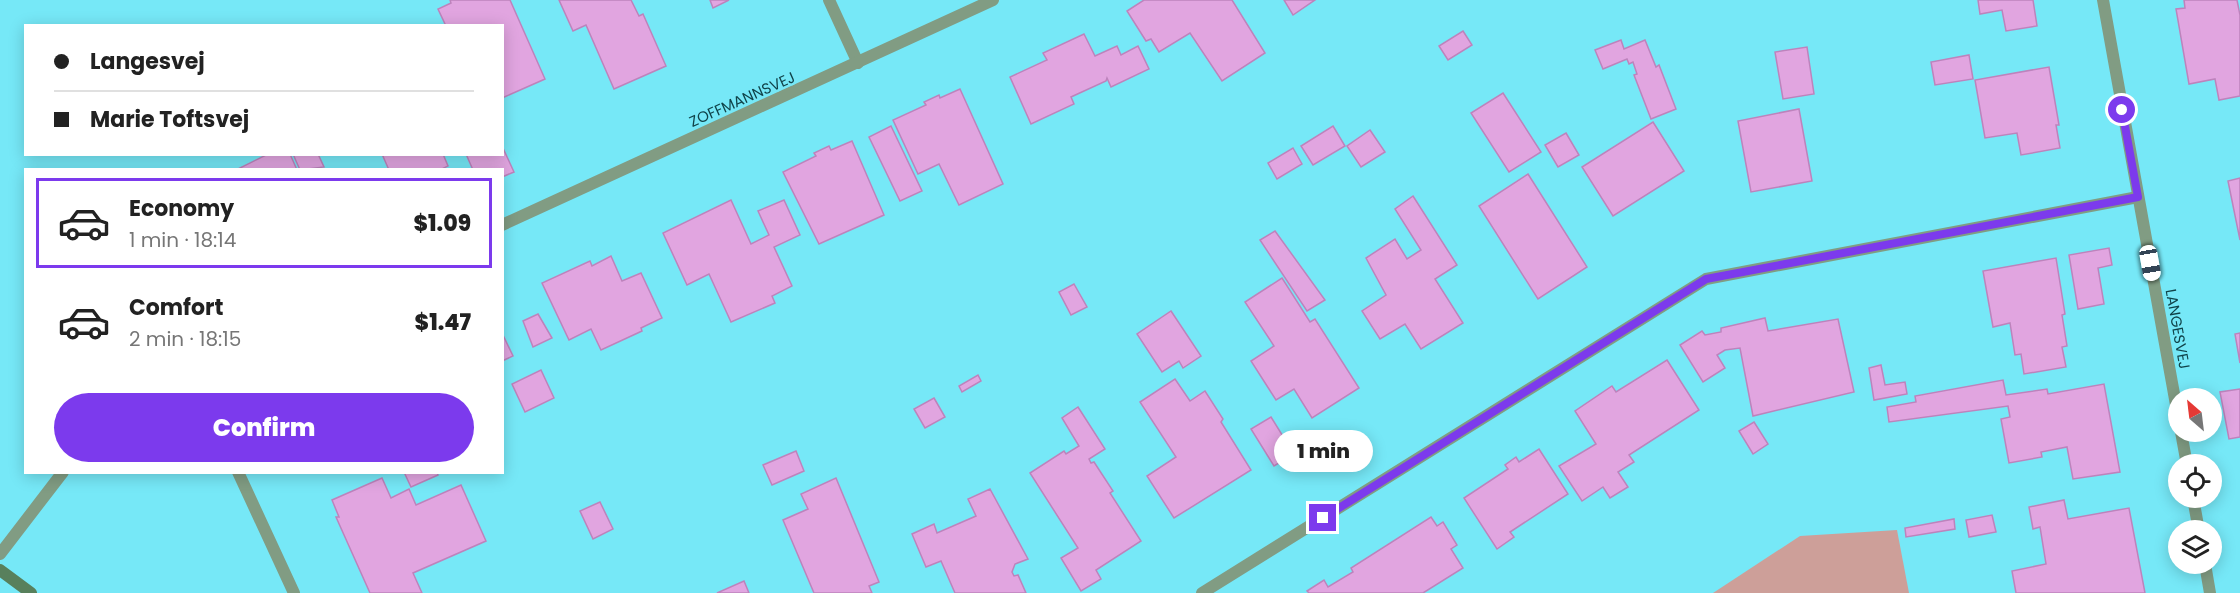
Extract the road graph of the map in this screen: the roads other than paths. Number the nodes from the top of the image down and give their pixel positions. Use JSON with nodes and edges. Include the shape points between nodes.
{"nodes":[{"id":1,"x":829,"y":0,"type":"edge"},
{"id":2,"x":993,"y":0,"type":"edge"},
{"id":3,"x":2103,"y":0,"type":"edge"},
{"id":4,"x":858,"y":63,"type":"junction"},
{"id":5,"x":2138,"y":197,"type":"junction"},
{"id":6,"x":504,"y":224,"type":"edge"},
{"id":7,"x":2173,"y":388,"type":"edge"},
{"id":8,"x":61,"y":474,"type":"edge"},
{"id":9,"x":239,"y":474,"type":"edge"},
{"id":10,"x":0,"y":554,"type":"edge"},
{"id":11,"x":0,"y":570,"type":"edge"},
{"id":12,"x":2207,"y":574,"type":"edge"},
{"id":13,"x":31,"y":593,"type":"edge"},
{"id":14,"x":294,"y":593,"type":"edge"},
{"id":15,"x":1202,"y":593,"type":"edge"},
{"id":16,"x":2210,"y":593,"type":"edge"}],
"edges":[{"from":1,"to":4,"type":"street"},
{"from":2,"to":4,"type":"street","name":"ZOFFMANNSVEJ"},
{"from":3,"to":5,"type":"street","name":"LANGESVEJ"},
{"from":4,"to":6,"type":"street","name":"ZOFFMANNSVEJ"},
{"from":5,"to":7,"type":"street","name":"LANGESVEJ"},
{"from":5,"to":15,"type":"street","via":[[1706,279]]},
{"from":8,"to":10,"type":"street"},
{"from":9,"to":14,"type":"street"},
{"from":11,"to":13,"type":"street"},
{"from":12,"to":16,"type":"street"}]}
